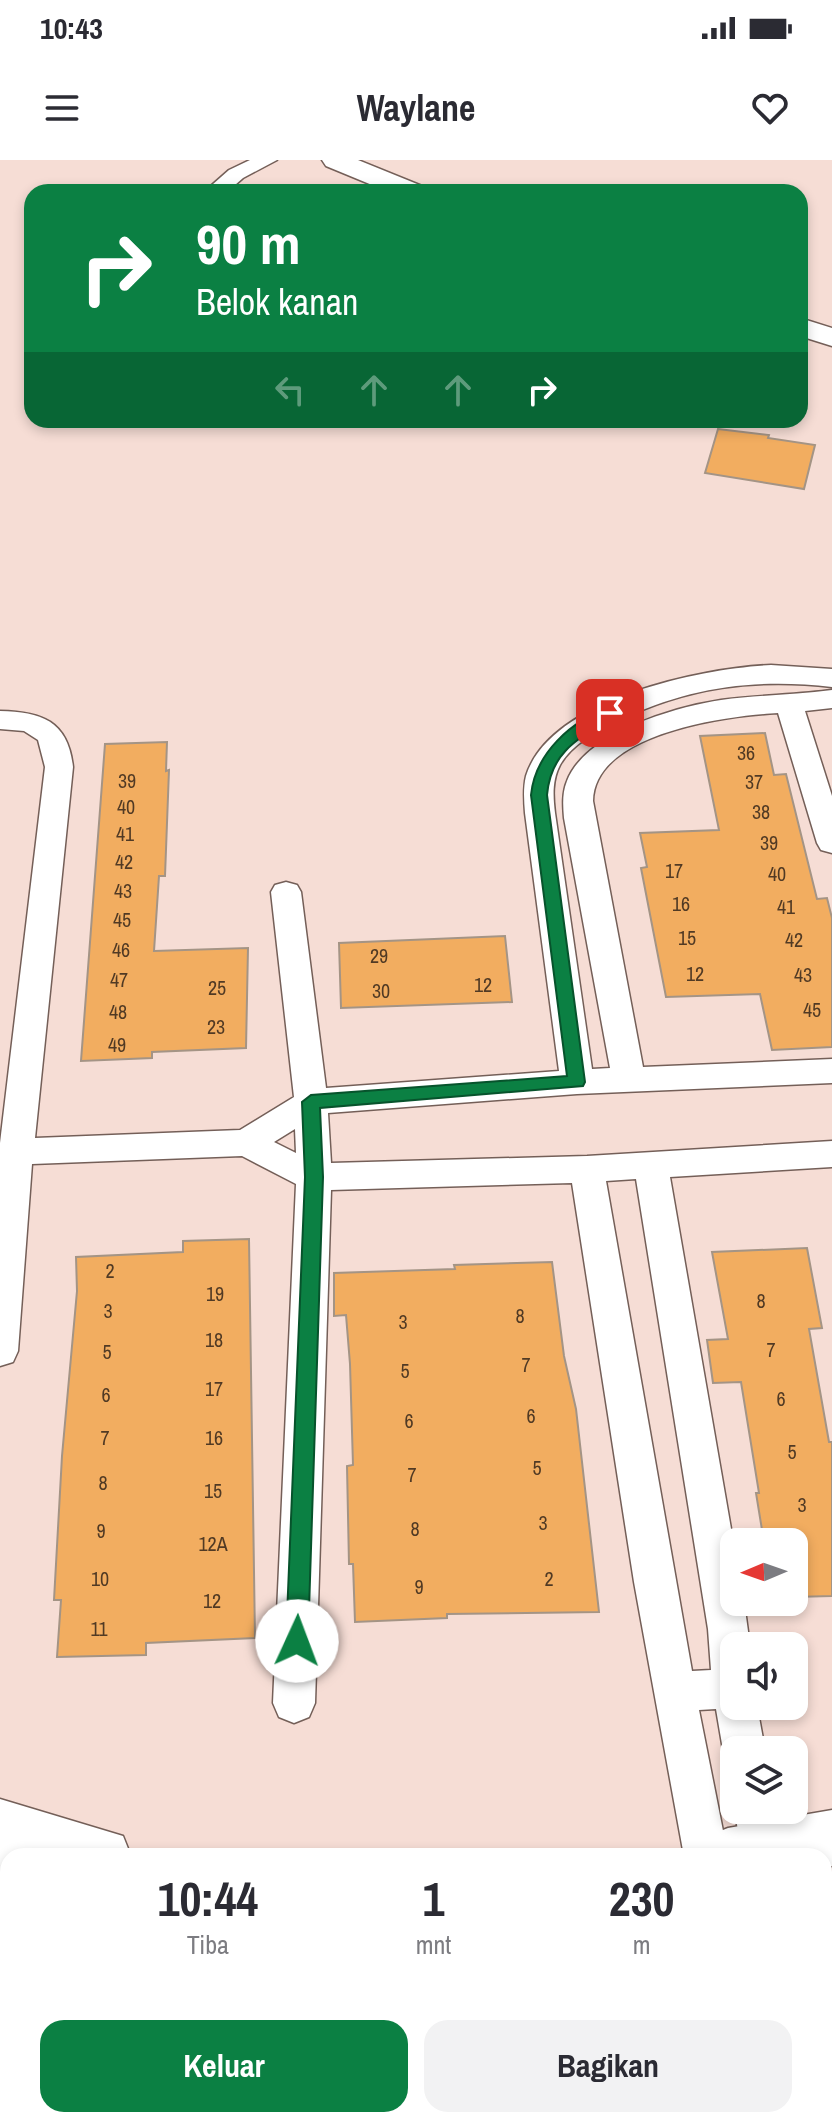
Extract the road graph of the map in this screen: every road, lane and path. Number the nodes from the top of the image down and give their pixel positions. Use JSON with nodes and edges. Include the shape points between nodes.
{"nodes":[{"id":1,"x":267,"y":160,"type":"edge"},
{"id":2,"x":335,"y":160,"type":"edge"},
{"id":3,"x":224,"y":184,"type":"edge"},
{"id":4,"x":393,"y":184,"type":"edge"},
{"id":5,"x":808,"y":330,"type":"edge"},
{"id":6,"x":832,"y":337,"type":"edge"},
{"id":7,"x":832,"y":678,"type":"edge"},
{"id":8,"x":832,"y":699,"type":"edge"},
{"id":9,"x":789,"y":704,"type":"junction"},
{"id":10,"x":0,"y":720,"type":"edge"},
{"id":11,"x":539,"y":795,"type":"junction"},
{"id":12,"x":577,"y":800,"type":"junction"},
{"id":13,"x":832,"y":843,"type":"edge"},
{"id":14,"x":286,"y":892,"type":"dead end"},
{"id":15,"x":832,"y":1071,"type":"edge"},
{"id":16,"x":629,"y":1079,"type":"junction"},
{"id":17,"x":577,"y":1082,"type":"junction"},
{"id":18,"x":311,"y":1102,"type":"junction"},
{"id":19,"x":246,"y":1143,"type":"junction"},
{"id":20,"x":16,"y":1152,"type":"junction"},
{"id":21,"x":832,"y":1154,"type":"edge"},
{"id":22,"x":651,"y":1165,"type":"junction"},
{"id":23,"x":587,"y":1169,"type":"junction"},
{"id":24,"x":314,"y":1177,"type":"junction"},
{"id":25,"x":0,"y":1351,"type":"edge"},
{"id":26,"x":728,"y":1632,"type":"edge"},
{"id":27,"x":720,"y":1690,"type":"edge"},
{"id":28,"x":675,"y":1691,"type":"junction"},
{"id":29,"x":294,"y":1703,"type":"dead end"},
{"id":30,"x":832,"y":1838,"type":"edge"},
{"id":31,"x":748,"y":1839,"type":"edge"},
{"id":32,"x":704,"y":1848,"type":"edge"}],
"edges":[{"from":1,"to":3,"type":"street"},
{"from":2,"to":4,"type":"main road"},
{"from":5,"to":6,"type":"main road"},
{"from":7,"to":11,"type":"street","via":[[737,675],[650,693],[560,744],[541,777]]},
{"from":8,"to":9,"type":"street"},
{"from":9,"to":12,"type":"street","via":[[719,709],[673,721],[590,767]]},
{"from":9,"to":13,"type":"street"},
{"from":10,"to":20,"type":"street","via":[[39,725],[51,734],[59,767]]},
{"from":11,"to":12,"type":"street"},
{"from":11,"to":17,"type":"street"},
{"from":12,"to":16,"type":"street"},
{"from":14,"to":18,"type":"street"},
{"from":15,"to":16,"type":"street"},
{"from":16,"to":17,"type":"street"},
{"from":17,"to":18,"type":"street"},
{"from":18,"to":19,"type":"street"},
{"from":18,"to":24,"type":"street"},
{"from":19,"to":20,"type":"street"},
{"from":19,"to":24,"type":"street"},
{"from":20,"to":25,"type":"street"},
{"from":21,"to":22,"type":"street"},
{"from":22,"to":23,"type":"street"},
{"from":22,"to":26,"type":"street"},
{"from":23,"to":24,"type":"street"},
{"from":23,"to":28,"type":"street"},
{"from":24,"to":29,"type":"street"},
{"from":27,"to":28,"type":"street"},
{"from":28,"to":32,"type":"street"},
{"from":30,"to":31,"type":"main road"}]}
